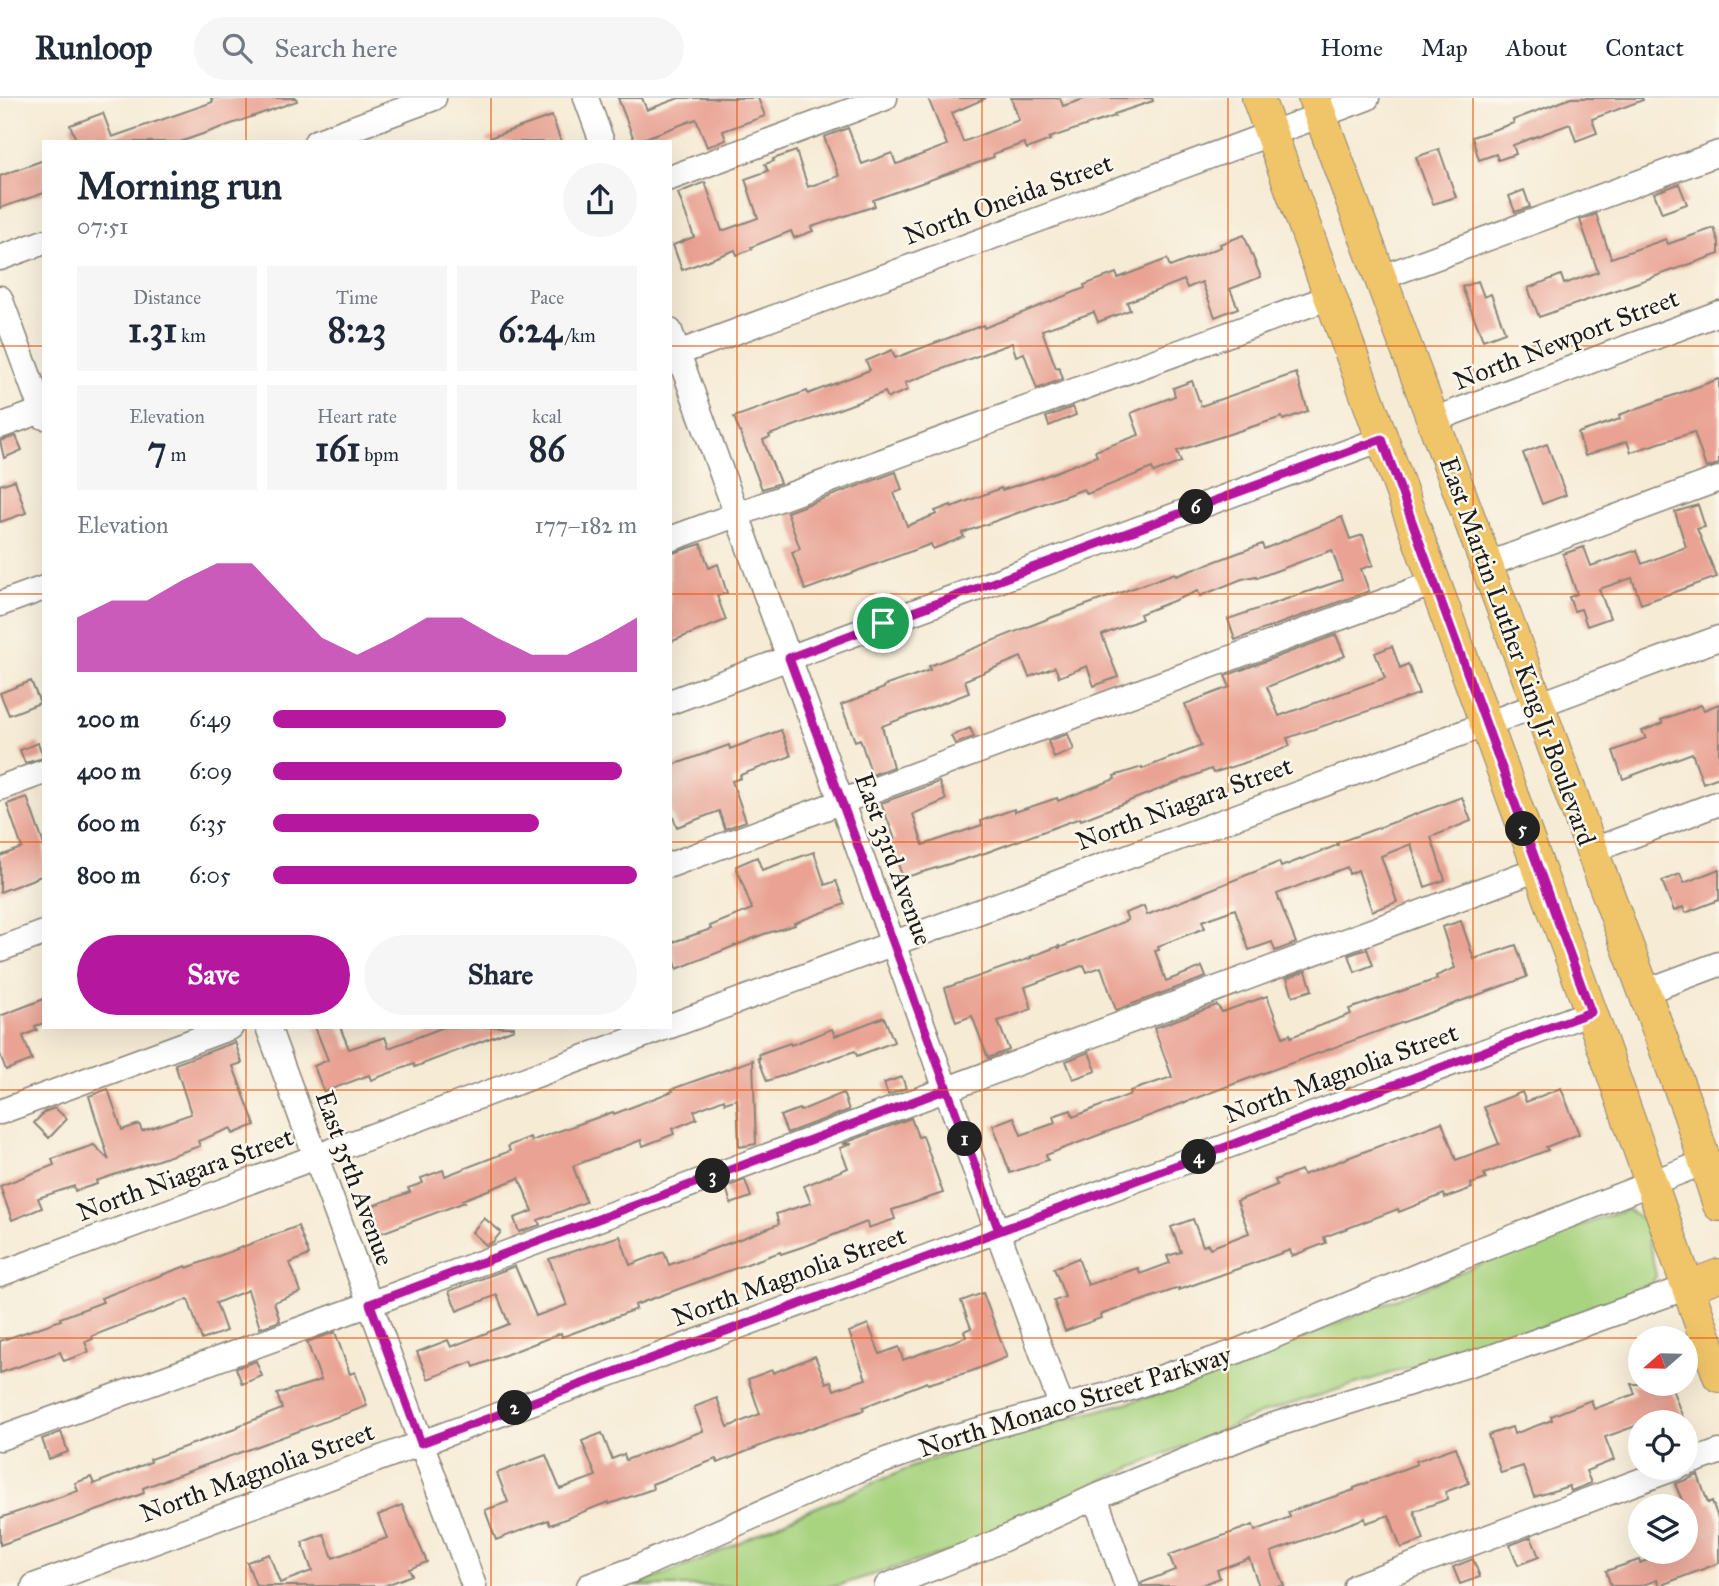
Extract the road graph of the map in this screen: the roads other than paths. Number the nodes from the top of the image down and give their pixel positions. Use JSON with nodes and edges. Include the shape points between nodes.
{"nodes":[{"id":1,"x":434,"y":98,"type":"edge"},
{"id":2,"x":586,"y":98,"type":"edge"},
{"id":3,"x":885,"y":98,"type":"edge"},
{"id":4,"x":1258,"y":98,"type":"edge"},
{"id":5,"x":1367,"y":98,"type":"edge"},
{"id":6,"x":1317,"y":107,"type":"edge"},
{"id":7,"x":1271,"y":134,"type":"junction"},
{"id":8,"x":321,"y":140,"type":"edge"},
{"id":9,"x":601,"y":140,"type":"edge"},
{"id":10,"x":1719,"y":153,"type":"edge"},
{"id":11,"x":672,"y":177,"type":"edge"},
{"id":12,"x":42,"y":243,"type":"edge"},
{"id":13,"x":0,"y":258,"type":"edge"},
{"id":14,"x":1380,"y":278,"type":"junction"},
{"id":15,"x":1330,"y":297,"type":"junction"},
{"id":16,"x":0,"y":298,"type":"edge"},
{"id":17,"x":1719,"y":313,"type":"edge"},
{"id":18,"x":673,"y":347,"type":"edge"},
{"id":19,"x":42,"y":409,"type":"edge"},
{"id":20,"x":42,"y":412,"type":"edge"},
{"id":21,"x":1433,"y":420,"type":"junction"},
{"id":22,"x":0,"y":425,"type":"edge"},
{"id":23,"x":1382,"y":439,"type":"junction"},
{"id":24,"x":1719,"y":479,"type":"edge"},
{"id":25,"x":737,"y":514,"type":"junction"},
{"id":26,"x":672,"y":538,"type":"edge"},
{"id":27,"x":1486,"y":565,"type":"junction"},
{"id":28,"x":1434,"y":583,"type":"junction"},
{"id":29,"x":42,"y":589,"type":"edge"},
{"id":30,"x":0,"y":604,"type":"edge"},
{"id":31,"x":1719,"y":638,"type":"edge"},
{"id":32,"x":789,"y":658,"type":"junction"},
{"id":33,"x":672,"y":701,"type":"edge"},
{"id":34,"x":1537,"y":705,"type":"junction"},
{"id":35,"x":1485,"y":724,"type":"junction"},
{"id":36,"x":42,"y":773,"type":"edge"},
{"id":37,"x":0,"y":788,"type":"edge"},
{"id":38,"x":841,"y":802,"type":"junction"},
{"id":39,"x":1719,"y":803,"type":"edge"},
{"id":40,"x":1591,"y":851,"type":"junction"},
{"id":41,"x":672,"y":864,"type":"edge"},
{"id":42,"x":1538,"y":869,"type":"junction"},
{"id":43,"x":42,"y":934,"type":"edge"},
{"id":44,"x":893,"y":943,"type":"junction"},
{"id":45,"x":0,"y":949,"type":"edge"},
{"id":46,"x":1719,"y":964,"type":"edge"},
{"id":47,"x":1653,"y":989,"type":"junction"},
{"id":48,"x":1578,"y":1017,"type":"junction"},
{"id":49,"x":672,"y":1025,"type":"edge"},
{"id":50,"x":226,"y":1029,"type":"edge"},
{"id":51,"x":269,"y":1029,"type":"edge"},
{"id":52,"x":660,"y":1029,"type":"edge"},
{"id":53,"x":947,"y":1089,"type":"junction"},
{"id":54,"x":0,"y":1112,"type":"edge"},
{"id":55,"x":316,"y":1158,"type":"junction"},
{"id":56,"x":1712,"y":1159,"type":"edge"},
{"id":57,"x":1652,"y":1183,"type":"junction"},
{"id":58,"x":1719,"y":1206,"type":"edge"},
{"id":59,"x":999,"y":1231,"type":"junction"},
{"id":60,"x":0,"y":1273,"type":"edge"},
{"id":61,"x":1719,"y":1275,"type":"edge"},
{"id":62,"x":1688,"y":1287,"type":"junction"},
{"id":63,"x":370,"y":1304,"type":"junction"},
{"id":64,"x":1719,"y":1376,"type":"edge"},
{"id":65,"x":1062,"y":1408,"type":"junction"},
{"id":66,"x":0,"y":1438,"type":"edge"},
{"id":67,"x":421,"y":1443,"type":"junction"},
{"id":68,"x":1719,"y":1452,"type":"edge"},
{"id":69,"x":1698,"y":1460,"type":"edge"},
{"id":70,"x":1643,"y":1480,"type":"edge"},
{"id":71,"x":1095,"y":1497,"type":"junction"},
{"id":72,"x":34,"y":1586,"type":"edge"},
{"id":73,"x":474,"y":1586,"type":"edge"},
{"id":74,"x":589,"y":1586,"type":"edge"},
{"id":75,"x":887,"y":1586,"type":"edge"},
{"id":76,"x":1127,"y":1586,"type":"edge"},
{"id":77,"x":1356,"y":1586,"type":"edge"}],
"edges":[{"from":1,"to":8,"type":"street"},
{"from":2,"to":9,"type":"street"},
{"from":3,"to":11,"type":"street"},
{"from":4,"to":7,"type":"main road"},
{"from":5,"to":6,"type":"street","name":"North Oneida Street"},
{"from":6,"to":7,"type":"street","name":"North Oneida Street"},
{"from":6,"to":14,"type":"main road","name":"East Martin Luther King Jr Boulevard"},
{"from":7,"to":15,"type":"main road"},
{"from":7,"to":18,"type":"street","name":"North Oneida Street"},
{"from":10,"to":14,"type":"street"},
{"from":12,"to":13,"type":"street"},
{"from":14,"to":21,"type":"main road","name":"East Martin Luther King Jr Boulevard"},
{"from":15,"to":23,"type":"main road"},
{"from":15,"to":25,"type":"street"},
{"from":16,"to":19,"type":"street"},
{"from":17,"to":21,"type":"street","name":"North Newport Street"},
{"from":18,"to":25,"type":"street","name":"East 33rd Avenue"},
{"from":20,"to":22,"type":"street"},
{"from":21,"to":27,"type":"main road","name":"East Martin Luther King Jr Boulevard"},
{"from":23,"to":28,"type":"main road"},
{"from":23,"to":32,"type":"street"},
{"from":24,"to":27,"type":"street"},
{"from":25,"to":26,"type":"street"},
{"from":25,"to":32,"type":"street","name":"East 33rd Avenue"},
{"from":27,"to":34,"type":"main road","name":"East Martin Luther King Jr Boulevard"},
{"from":28,"to":35,"type":"main road"},
{"from":28,"to":38,"type":"street"},
{"from":29,"to":30,"type":"street"},
{"from":31,"to":34,"type":"street","name":"North Niagara Street"},
{"from":32,"to":33,"type":"street"},
{"from":32,"to":38,"type":"street","name":"East 33rd Avenue"},
{"from":34,"to":35,"type":"street","name":"North Niagara Street"},
{"from":34,"to":40,"type":"main road","name":"East Martin Luther King Jr Boulevard"},
{"from":35,"to":42,"type":"main road"},
{"from":35,"to":44,"type":"street","name":"North Niagara Street"},
{"from":36,"to":37,"type":"street"},
{"from":38,"to":41,"type":"street"},
{"from":38,"to":44,"type":"street","name":"East 33rd Avenue"},
{"from":39,"to":40,"type":"street"},
{"from":40,"to":47,"type":"main road","name":"East Martin Luther King Jr Boulevard"},
{"from":42,"to":48,"type":"main road"},
{"from":42,"to":53,"type":"street"},
{"from":43,"to":45,"type":"street"},
{"from":44,"to":49,"type":"street","name":"North Niagara Street"},
{"from":44,"to":53,"type":"street","name":"East 33rd Avenue"},
{"from":46,"to":47,"type":"street"},
{"from":47,"to":56,"type":"main road","name":"East Martin Luther King Jr Boulevard"},
{"from":48,"to":57,"type":"main road"},
{"from":48,"to":59,"type":"street","name":"North Magnolia Street"},
{"from":50,"to":54,"type":"street"},
{"from":51,"to":55,"type":"street","name":"East 35th Avenue"},
{"from":52,"to":55,"type":"street","name":"North Niagara Street"},
{"from":53,"to":59,"type":"street","name":"East 33rd Avenue"},
{"from":53,"to":63,"type":"street"},
{"from":55,"to":60,"type":"street","name":"North Niagara Street"},
{"from":55,"to":63,"type":"street","name":"East 35th Avenue"},
{"from":56,"to":57,"type":"street","name":"North Monaco Street Parkway"},
{"from":56,"to":58,"type":"main road","name":"East Martin Luther King Jr Boulevard"},
{"from":57,"to":62,"type":"main road"},
{"from":57,"to":65,"type":"street","name":"North Monaco Street Parkway","via":[[1238,1351]]},
{"from":59,"to":65,"type":"street","name":"East 33rd Avenue"},
{"from":59,"to":67,"type":"street","name":"North Magnolia Street"},
{"from":61,"to":62,"type":"main road"},
{"from":62,"to":64,"type":"main road"},
{"from":62,"to":71,"type":"street","via":[[1489,1358],[1268,1427]]},
{"from":63,"to":66,"type":"street"},
{"from":63,"to":67,"type":"street","name":"East 35th Avenue"},
{"from":65,"to":74,"type":"street","name":"North Monaco Street Parkway","via":[[942,1440],[858,1470]]},
{"from":67,"to":72,"type":"street","name":"North Magnolia Street"},
{"from":67,"to":73,"type":"street","name":"East 35th Avenue"},
{"from":68,"to":69,"type":"street"},
{"from":70,"to":77,"type":"street"},
{"from":71,"to":75,"type":"street"},
{"from":71,"to":76,"type":"street"}]}
